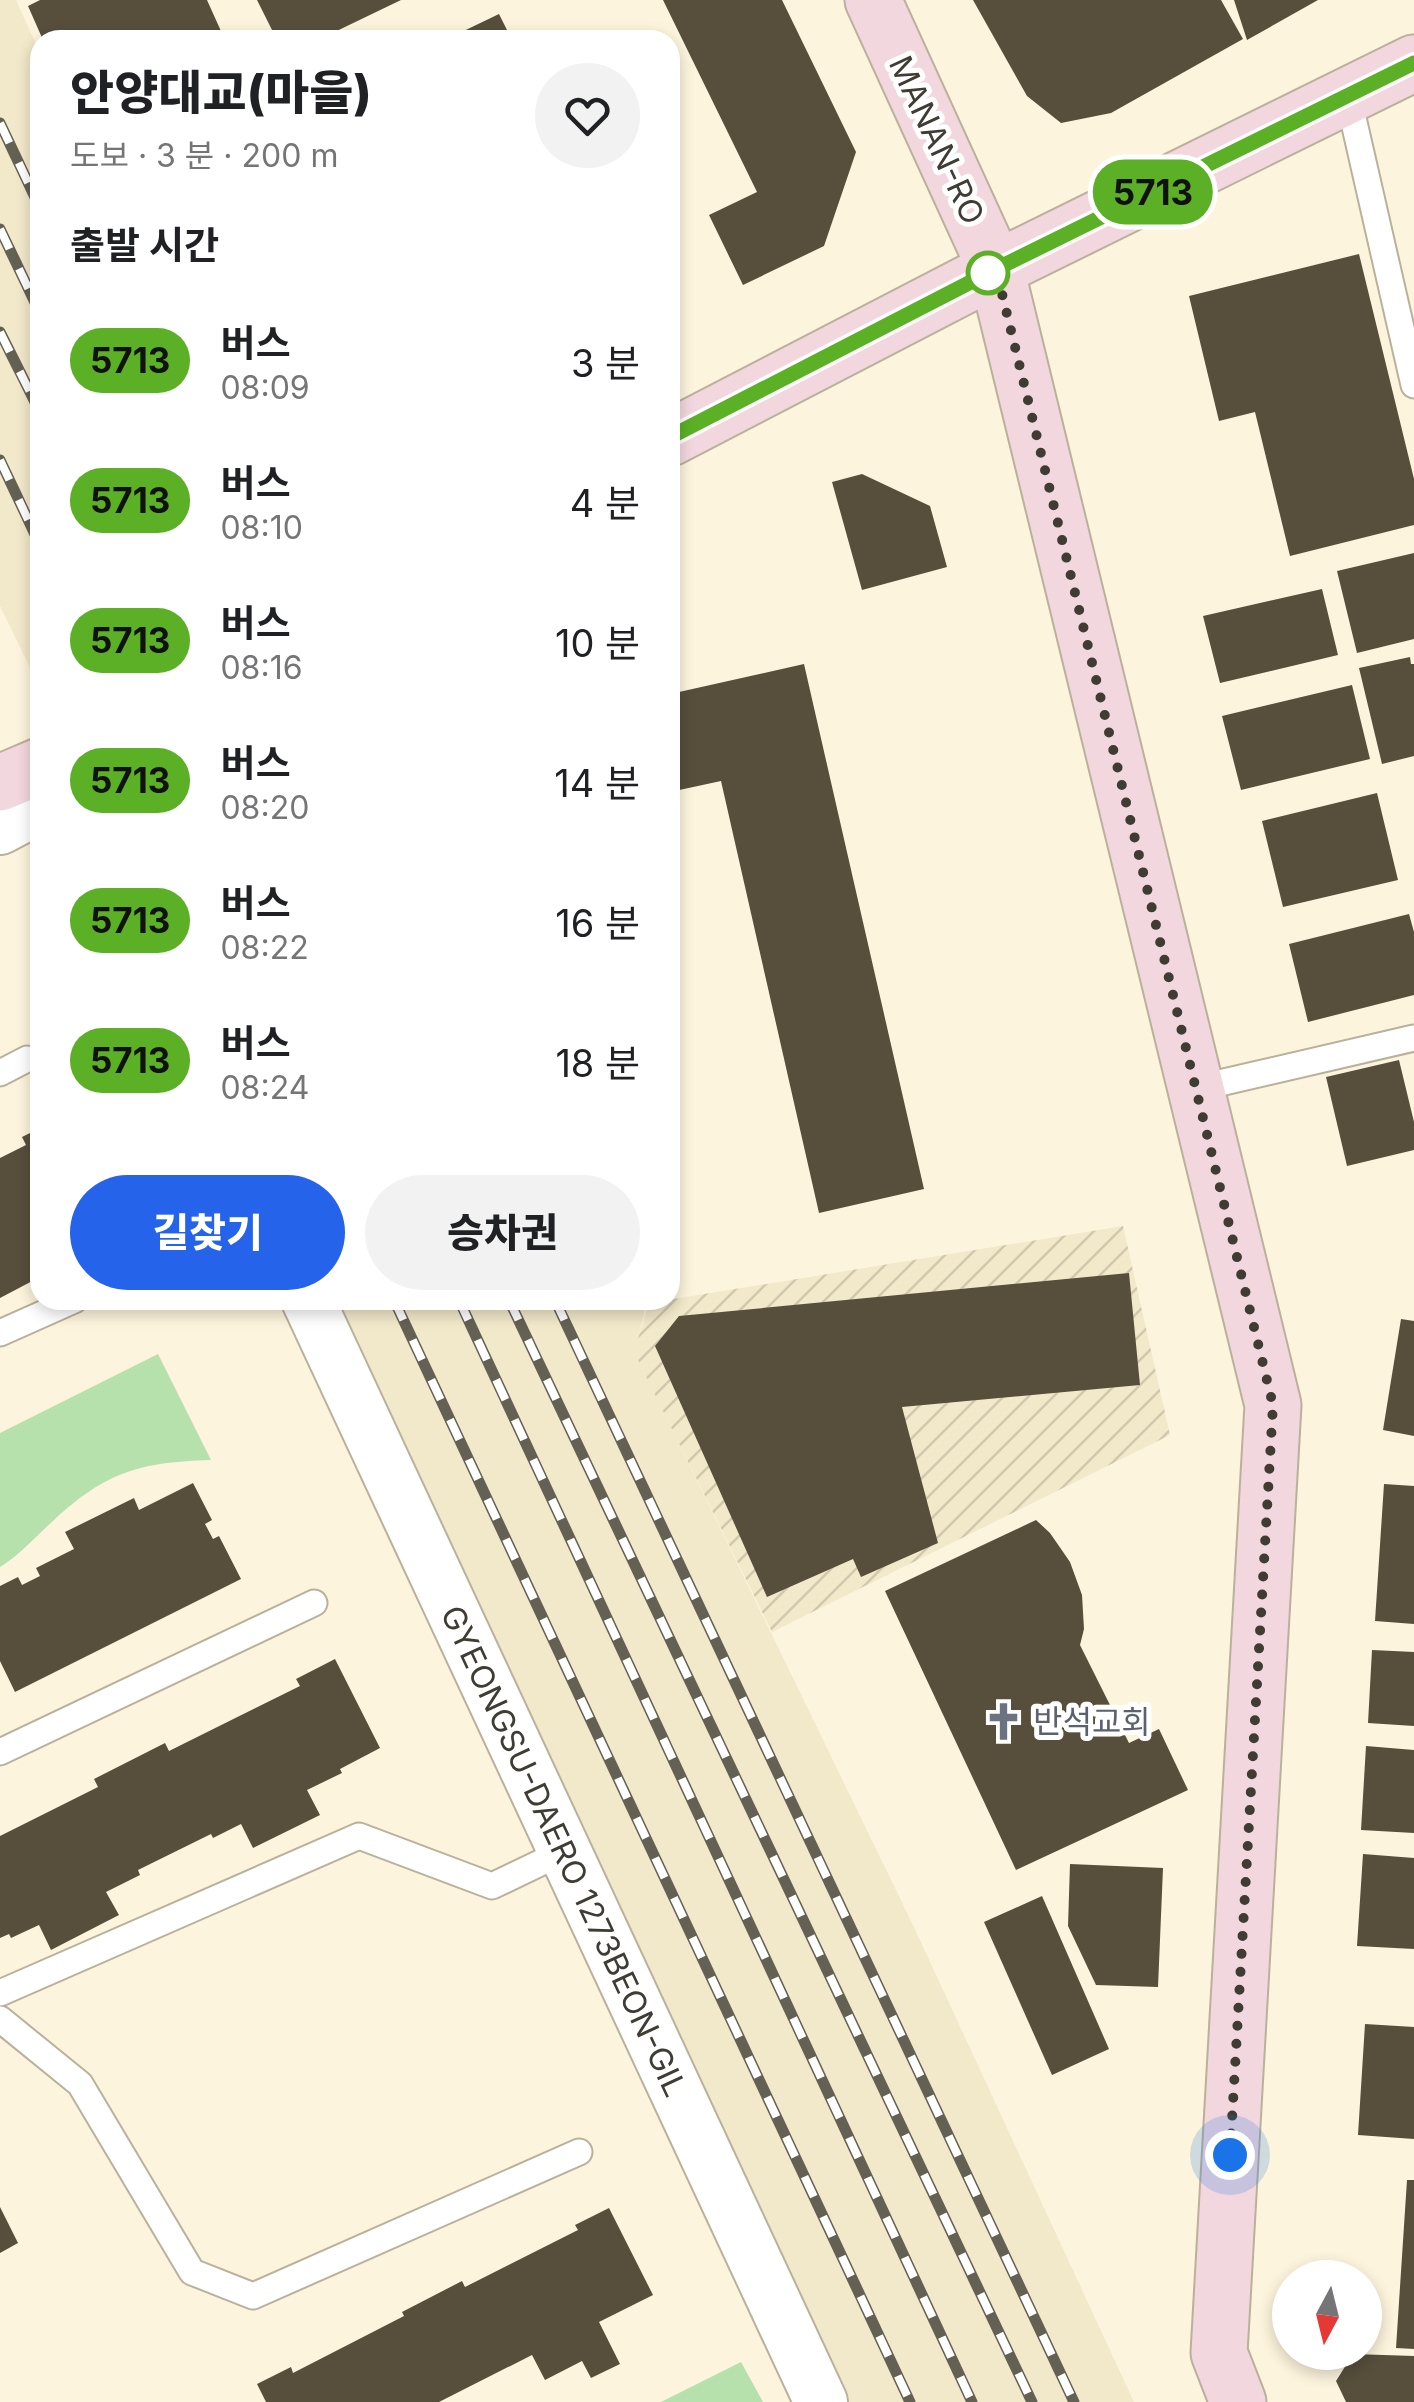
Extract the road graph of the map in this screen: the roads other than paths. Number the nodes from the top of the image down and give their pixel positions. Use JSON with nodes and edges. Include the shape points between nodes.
{"nodes":[{"id":1,"x":872,"y":0,"type":"edge"},
{"id":2,"x":1414,"y":62,"type":"edge"},
{"id":3,"x":1348,"y":96,"type":"junction"},
{"id":4,"x":996,"y":269,"type":"junction"},
{"id":5,"x":1414,"y":385,"type":"edge"},
{"id":6,"x":680,"y":433,"type":"edge"},
{"id":7,"x":30,"y":770,"type":"edge"},
{"id":8,"x":0,"y":784,"type":"edge"},
{"id":9,"x":30,"y":813,"type":"edge"},
{"id":10,"x":0,"y":828,"type":"edge"},
{"id":11,"x":1414,"y":1038,"type":"edge"},
{"id":12,"x":27,"y":1059,"type":"dead end"},
{"id":13,"x":0,"y":1073,"type":"edge"},
{"id":14,"x":1198,"y":1088,"type":"junction"},
{"id":15,"x":52,"y":1310,"type":"edge"},
{"id":16,"x":313,"y":1310,"type":"edge"},
{"id":17,"x":0,"y":1334,"type":"edge"},
{"id":18,"x":314,"y":1604,"type":"dead end"},
{"id":19,"x":0,"y":1752,"type":"edge"},
{"id":20,"x":564,"y":1852,"type":"junction"},
{"id":21,"x":0,"y":1993,"type":"edge"},
{"id":22,"x":0,"y":2019,"type":"edge"},
{"id":23,"x":579,"y":2152,"type":"dead end"},
{"id":24,"x":820,"y":2402,"type":"edge"},
{"id":25,"x":1238,"y":2402,"type":"edge"}],
"edges":[{"from":1,"to":4,"type":"street","name":"MANAN-RO"},
{"from":2,"to":3,"type":"street"},
{"from":3,"to":4,"type":"street"},
{"from":3,"to":5,"type":"lane"},
{"from":4,"to":6,"type":"street"},
{"from":4,"to":14,"type":"street","name":"MANAN-RO"},
{"from":7,"to":8,"type":"street"},
{"from":9,"to":10,"type":"street"},
{"from":11,"to":14,"type":"lane"},
{"from":12,"to":13,"type":"lane"},
{"from":14,"to":25,"type":"street","name":"MANAN-RO","via":[[1273,1405],[1219,2353]]},
{"from":15,"to":17,"type":"lane"},
{"from":16,"to":20,"type":"street","name":"GYEONGSU-DAERO 1273BEON-GIL"},
{"from":18,"to":19,"type":"lane"},
{"from":20,"to":21,"type":"lane","via":[[492,1886],[359,1836]]},
{"from":20,"to":24,"type":"street","name":"GYEONGSU-DAERO 1273BEON-GIL"},
{"from":22,"to":23,"type":"lane","via":[[80,2084],[192,2272],[253,2296]]}]}
